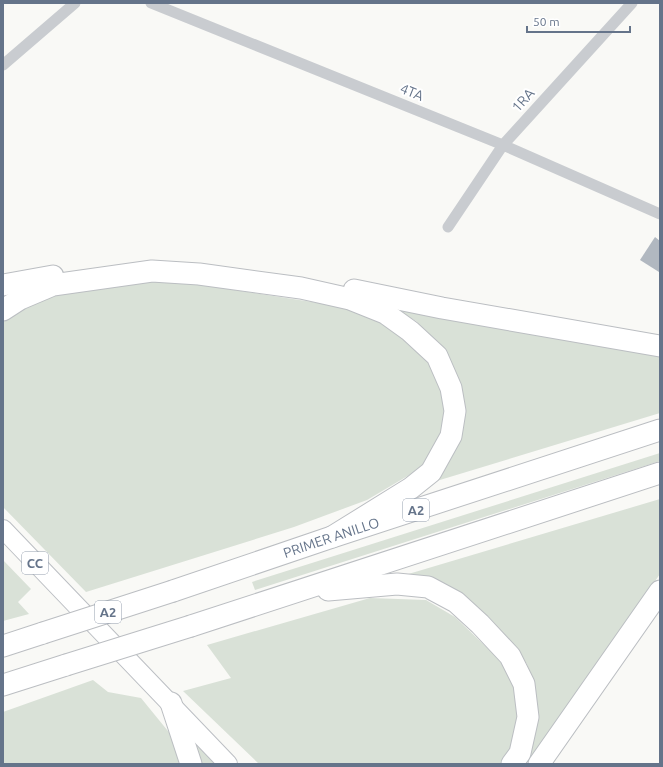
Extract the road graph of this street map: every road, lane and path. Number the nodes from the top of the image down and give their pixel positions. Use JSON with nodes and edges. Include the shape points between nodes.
{"nodes":[{"id":1,"x":75,"y":3,"type":"edge"},
{"id":2,"x":151,"y":3,"type":"edge"},
{"id":3,"x":632,"y":3,"type":"edge"},
{"id":4,"x":3,"y":65,"type":"edge"},
{"id":5,"x":503,"y":145,"type":"junction"},
{"id":6,"x":660,"y":214,"type":"edge"},
{"id":7,"x":448,"y":227,"type":"dead end"},
{"id":8,"x":3,"y":285,"type":"edge"},
{"id":9,"x":3,"y":310,"type":"edge"},
{"id":10,"x":660,"y":346,"type":"edge"},
{"id":11,"x":660,"y":430,"type":"edge"},
{"id":12,"x":660,"y":473,"type":"edge"},
{"id":13,"x":3,"y":529,"type":"edge"},
{"id":14,"x":332,"y":537,"type":"junction"},
{"id":15,"x":660,"y":591,"type":"edge"},
{"id":16,"x":287,"y":594,"type":"junction"},
{"id":17,"x":3,"y":646,"type":"edge"},
{"id":18,"x":3,"y":685,"type":"edge"},
{"id":19,"x":171,"y":703,"type":"junction"},
{"id":20,"x":192,"y":764,"type":"edge"},
{"id":21,"x":228,"y":764,"type":"edge"},
{"id":22,"x":512,"y":764,"type":"edge"},
{"id":23,"x":539,"y":764,"type":"edge"}],
"edges":[{"from":1,"to":4,"type":"street"},
{"from":2,"to":5,"type":"street","name":"4TA"},
{"from":3,"to":5,"type":"street","name":"1RA"},
{"from":5,"to":6,"type":"street","name":"4TA"},
{"from":5,"to":7,"type":"street","name":"1RA"},
{"from":8,"to":10,"type":"highway","via":[[161,260],[229,264],[442,308]]},
{"from":9,"to":14,"type":"highway","via":[[20,299],[53,286],[152,271],[199,274],[301,288],[350,299],[385,313],[410,330],[437,356],[451,388],[455,411],[451,436],[431,472],[411,488]]},
{"from":11,"to":14,"type":"highway","name":"PRIMER ANILLO","number":"A2"},
{"from":12,"to":16,"type":"highway"},
{"from":13,"to":19,"type":"main road","number":"CC"},
{"from":14,"to":17,"type":"highway","name":"PRIMER ANILLO","number":"A2","bridge":true},
{"from":15,"to":23,"type":"highway"},
{"from":16,"to":18,"type":"highway","bridge":true},
{"from":16,"to":22,"type":"highway","via":[[397,584],[428,587],[456,602],[510,656],[524,684],[528,717],[520,753]]},
{"from":19,"to":20,"type":"highway"},
{"from":19,"to":21,"type":"main road","number":"CC"}]}
